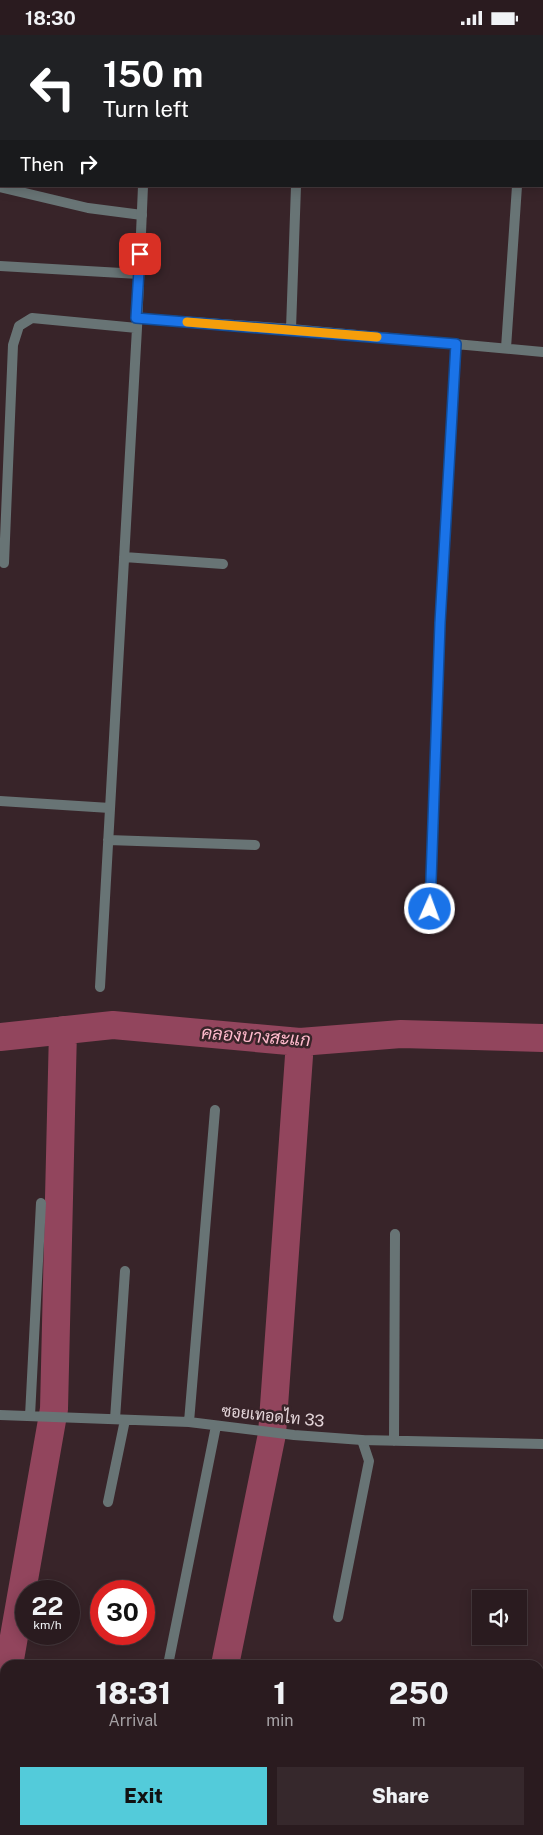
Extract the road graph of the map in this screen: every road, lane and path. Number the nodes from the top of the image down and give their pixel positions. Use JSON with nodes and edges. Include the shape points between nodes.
{"nodes":[{"id":1,"x":0,"y":187,"type":"edge"},
{"id":2,"x":143,"y":187,"type":"edge"},
{"id":3,"x":296,"y":187,"type":"edge"},
{"id":4,"x":518,"y":187,"type":"edge"},
{"id":5,"x":142,"y":215,"type":"junction"},
{"id":6,"x":0,"y":266,"type":"edge"},
{"id":7,"x":139,"y":274,"type":"junction"},
{"id":8,"x":137,"y":323,"type":"junction"},
{"id":9,"x":291,"y":329,"type":"junction"},
{"id":10,"x":456,"y":344,"type":"junction"},
{"id":11,"x":506,"y":348,"type":"junction"},
{"id":12,"x":543,"y":351,"type":"edge"},
{"id":13,"x":124,"y":557,"type":"junction"},
{"id":14,"x":4,"y":563,"type":"dead end"},
{"id":15,"x":223,"y":564,"type":"dead end"},
{"id":16,"x":0,"y":801,"type":"edge"},
{"id":17,"x":110,"y":808,"type":"junction"},
{"id":18,"x":108,"y":840,"type":"junction"},
{"id":19,"x":254,"y":845,"type":"dead end"},
{"id":20,"x":430,"y":909,"type":"dead end"},
{"id":21,"x":100,"y":987,"type":"dead end"},
{"id":22,"x":215,"y":1111,"type":"dead end"},
{"id":23,"x":41,"y":1203,"type":"dead end"},
{"id":24,"x":396,"y":1234,"type":"dead end"},
{"id":25,"x":125,"y":1271,"type":"dead end"},
{"id":26,"x":0,"y":1415,"type":"edge"},
{"id":27,"x":30,"y":1416,"type":"junction"},
{"id":28,"x":120,"y":1419,"type":"junction"},
{"id":29,"x":189,"y":1422,"type":"junction"},
{"id":30,"x":216,"y":1426,"type":"junction"},
{"id":31,"x":362,"y":1440,"type":"junction"},
{"id":32,"x":394,"y":1441,"type":"junction"},
{"id":33,"x":543,"y":1443,"type":"edge"},
{"id":34,"x":108,"y":1502,"type":"dead end"},
{"id":35,"x":338,"y":1617,"type":"dead end"},
{"id":36,"x":169,"y":1660,"type":"edge"}],
"edges":[{"from":1,"to":5,"type":"street","via":[[88,208]]},
{"from":2,"to":5,"type":"street"},
{"from":3,"to":9,"type":"street"},
{"from":4,"to":11,"type":"street"},
{"from":5,"to":7,"type":"street"},
{"from":6,"to":7,"type":"street"},
{"from":7,"to":8,"type":"street"},
{"from":8,"to":9,"type":"street"},
{"from":8,"to":13,"type":"street"},
{"from":8,"to":14,"type":"street","via":[[32,318],[19,326],[14,345]]},
{"from":9,"to":10,"type":"street"},
{"from":10,"to":11,"type":"street"},
{"from":10,"to":20,"type":"street","via":[[440,623]]},
{"from":11,"to":12,"type":"street"},
{"from":13,"to":15,"type":"street"},
{"from":13,"to":17,"type":"street"},
{"from":16,"to":17,"type":"street"},
{"from":17,"to":18,"type":"street"},
{"from":18,"to":19,"type":"street"},
{"from":18,"to":21,"type":"street"},
{"from":22,"to":29,"type":"street"},
{"from":23,"to":27,"type":"street"},
{"from":24,"to":32,"type":"street"},
{"from":25,"to":28,"type":"street"},
{"from":26,"to":27,"type":"street","name":"ซอยเทอดไท 33"},
{"from":27,"to":28,"type":"street","name":"ซอยเทอดไท 33"},
{"from":28,"to":29,"type":"street","name":"ซอยเทอดไท 33"},
{"from":28,"to":34,"type":"street"},
{"from":29,"to":30,"type":"street","name":"ซอยเทอดไท 33"},
{"from":30,"to":31,"type":"street","name":"ซอยเทอดไท 33"},
{"from":30,"to":36,"type":"street"},
{"from":31,"to":32,"type":"street","name":"ซอยเทอดไท 33"},
{"from":31,"to":35,"type":"street","via":[[369,1461]]},
{"from":32,"to":33,"type":"street","name":"ซอยเทอดไท 33"}]}
